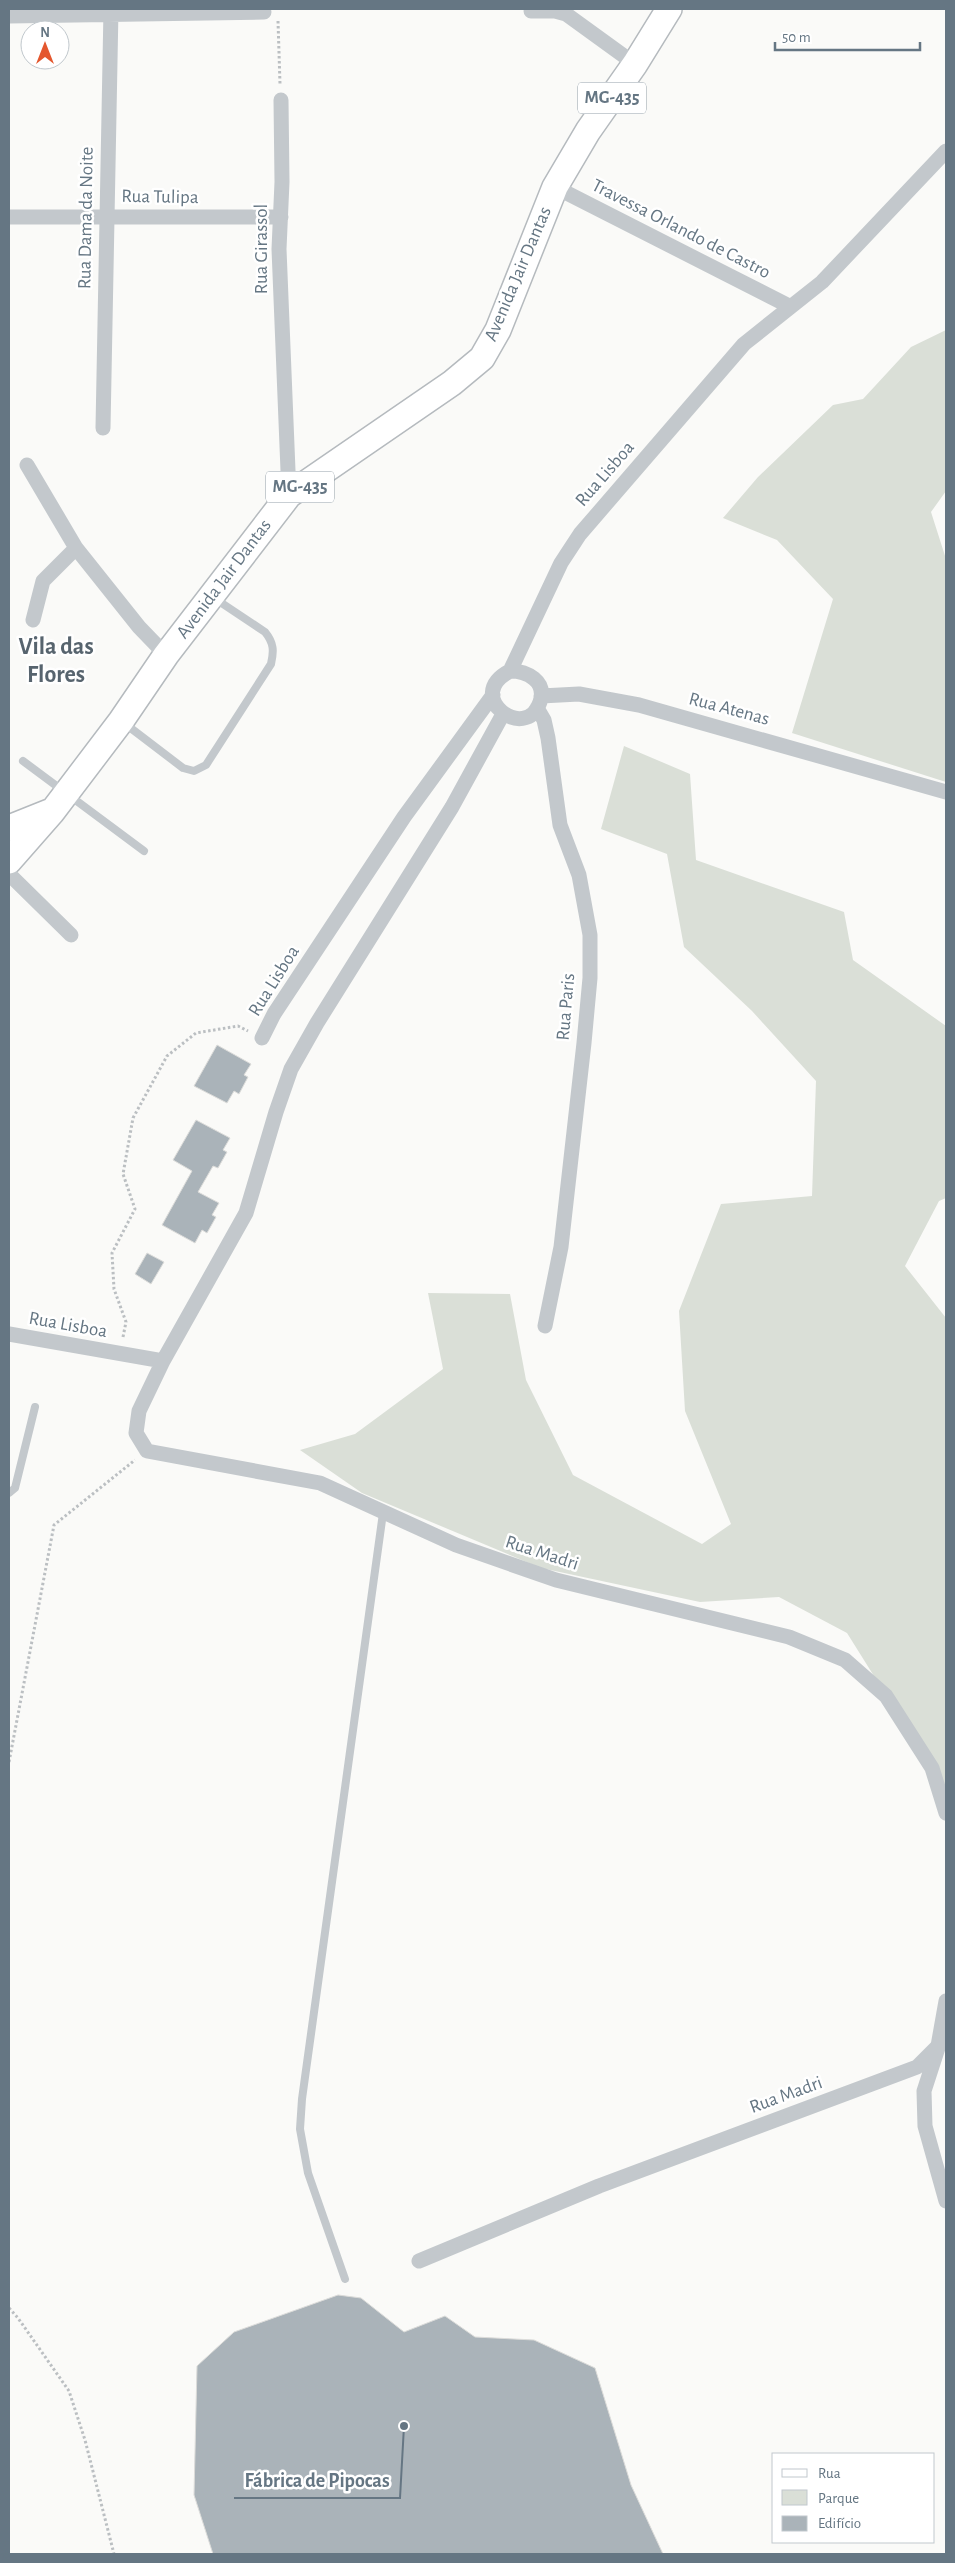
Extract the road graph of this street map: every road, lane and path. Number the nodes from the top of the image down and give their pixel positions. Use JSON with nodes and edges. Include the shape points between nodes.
{"nodes":[{"id":1,"x":669,"y":9,"type":"edge"},
{"id":2,"x":531,"y":11,"type":"dead end"},
{"id":3,"x":111,"y":12,"type":"edge"},
{"id":4,"x":264,"y":12,"type":"joint"},
{"id":5,"x":9,"y":16,"type":"edge"},
{"id":6,"x":635,"y":64,"type":"junction"},
{"id":7,"x":280,"y":100,"type":"joint"},
{"id":8,"x":946,"y":151,"type":"edge"},
{"id":9,"x":555,"y":187,"type":"junction"},
{"id":10,"x":106,"y":216,"type":"junction"},
{"id":11,"x":9,"y":217,"type":"edge"},
{"id":12,"x":281,"y":217,"type":"junction"},
{"id":13,"x":789,"y":306,"type":"junction"},
{"id":14,"x":103,"y":428,"type":"dead end"},
{"id":15,"x":27,"y":465,"type":"dead end"},
{"id":16,"x":289,"y":495,"type":"junction"},
{"id":17,"x":76,"y":548,"type":"junction"},
{"id":18,"x":210,"y":595,"type":"junction"},
{"id":19,"x":33,"y":620,"type":"dead end"},
{"id":20,"x":166,"y":655,"type":"junction"},
{"id":21,"x":510,"y":672,"type":"junction"},
{"id":22,"x":493,"y":695,"type":"junction"},
{"id":23,"x":539,"y":702,"type":"junction"},
{"id":24,"x":504,"y":714,"type":"junction"},
{"id":25,"x":121,"y":721,"type":"junction"},
{"id":26,"x":23,"y":761,"type":"dead end"},
{"id":27,"x":67,"y":792,"type":"junction"},
{"id":28,"x":946,"y":792,"type":"edge"},
{"id":29,"x":52,"y":812,"type":"junction"},
{"id":30,"x":9,"y":828,"type":"edge"},
{"id":31,"x":144,"y":851,"type":"dead end"},
{"id":32,"x":9,"y":861,"type":"edge"},
{"id":33,"x":9,"y":874,"type":"edge"},
{"id":34,"x":71,"y":936,"type":"dead end"},
{"id":35,"x":262,"y":1038,"type":"joint"},
{"id":36,"x":545,"y":1326,"type":"dead end"},
{"id":37,"x":9,"y":1334,"type":"edge"},
{"id":38,"x":119,"y":1354,"type":"junction"},
{"id":39,"x":163,"y":1362,"type":"junction"},
{"id":40,"x":35,"y":1407,"type":"dead end"},
{"id":41,"x":147,"y":1451,"type":"junction"},
{"id":42,"x":9,"y":1493,"type":"edge"},
{"id":43,"x":383,"y":1513,"type":"junction"},
{"id":44,"x":9,"y":1762,"type":"edge"},
{"id":45,"x":946,"y":1813,"type":"edge"},
{"id":46,"x":946,"y":2001,"type":"edge"},
{"id":47,"x":938,"y":2046,"type":"junction"},
{"id":48,"x":946,"y":2201,"type":"edge"},
{"id":49,"x":419,"y":2261,"type":"dead end"},
{"id":50,"x":345,"y":2279,"type":"dead end"},
{"id":51,"x":9,"y":2308,"type":"edge"},
{"id":52,"x":114,"y":2554,"type":"edge"}],
"edges":[{"from":1,"to":6,"type":"main road","number":"MG-435"},
{"from":2,"to":6,"type":"street","via":[[566,14]]},
{"from":3,"to":4,"type":"street"},
{"from":3,"to":5,"type":"street"},
{"from":3,"to":10,"type":"street","name":"Rua Dama da Noite"},
{"from":4,"to":7,"type":"path","via":[[276,17],[280,28]]},
{"from":6,"to":9,"type":"main road","number":"MG-435","via":[[588,131]]},
{"from":7,"to":12,"type":"street","name":"Rua Girassol"},
{"from":8,"to":13,"type":"street","name":"Rua Lisboa","via":[[829,275]]},
{"from":9,"to":13,"type":"street","name":"Travessa Orlando de Castro"},
{"from":9,"to":16,"type":"main road","name":"Avenida Jair Dantas","number":"MG-435","via":[[498,330],[482,358],[452,383]]},
{"from":10,"to":11,"type":"street","name":"Rua Tulipa"},
{"from":10,"to":12,"type":"street","name":"Rua Tulipa"},
{"from":10,"to":14,"type":"street","name":"Rua Dama da Noite"},
{"from":12,"to":16,"type":"street","name":"Rua Girassol","via":[[279,249]]},
{"from":13,"to":21,"type":"street","name":"Rua Lisboa","via":[[744,344],[580,534],[561,563]]},
{"from":15,"to":17,"type":"street"},
{"from":16,"to":18,"type":"main road","name":"Avenida Jair Dantas","number":"MG-435"},
{"from":17,"to":19,"type":"street","via":[[43,581]]},
{"from":17,"to":20,"type":"street","via":[[139,627]]},
{"from":18,"to":20,"type":"main road","name":"Avenida Jair Dantas","number":"MG-435"},
{"from":18,"to":25,"type":"lane","via":[[265,632],[274,650],[271,664],[206,766],[194,771],[183,768]]},
{"from":20,"to":25,"type":"main road","name":"Avenida Jair Dantas","number":"MG-435"},
{"from":21,"to":22,"type":"street","name":"Rua Lisboa","via":[[498,680]]},
{"from":21,"to":23,"type":"street","via":[[522,671],[532,676],[539,685]]},
{"from":22,"to":24,"type":"street","via":[[498,709]]},
{"from":22,"to":35,"type":"street","name":"Rua Lisboa","via":[[404,817],[274,1014]]},
{"from":23,"to":24,"type":"street","via":[[531,715],[522,718]]},
{"from":23,"to":28,"type":"street","name":"Rua Atenas","via":[[579,694],[639,705]]},
{"from":23,"to":36,"type":"street","name":"Rua Paris","via":[[548,738],[560,825],[579,875],[590,935],[585,1033],[563,1228]]},
{"from":24,"to":39,"type":"street","via":[[452,807],[317,1023],[292,1069],[246,1213]]},
{"from":25,"to":27,"type":"main road","name":"Avenida Jair Dantas","number":"MG-435"},
{"from":26,"to":27,"type":"lane"},
{"from":27,"to":29,"type":"main road","name":"Avenida Jair Dantas","number":"MG-435"},
{"from":27,"to":31,"type":"lane"},
{"from":29,"to":30,"type":"main road"},
{"from":29,"to":32,"type":"main road","name":"Avenida Jair Dantas","number":"MG-435"},
{"from":33,"to":34,"type":"street"},
{"from":35,"to":38,"type":"path","name":"Rua Lisboa","via":[[238,1026],[196,1033],[167,1056],[133,1118],[123,1174],[135,1209],[112,1253],[114,1289],[126,1322]]},
{"from":37,"to":38,"type":"street","name":"Rua Lisboa"},
{"from":38,"to":39,"type":"street","name":"Rua Lisboa"},
{"from":39,"to":41,"type":"street","via":[[138,1411],[136,1433]]},
{"from":40,"to":42,"type":"lane","via":[[15,1488]]},
{"from":41,"to":43,"type":"street","name":"Rua Madri","via":[[320,1483]]},
{"from":41,"to":44,"type":"path","via":[[54,1525]]},
{"from":43,"to":45,"type":"street","name":"Rua Madri","via":[[456,1545],[556,1580],[789,1637],[845,1660],[886,1696],[932,1768]]},
{"from":43,"to":50,"type":"lane","via":[[300,2129],[308,2173]]},
{"from":46,"to":47,"type":"street"},
{"from":47,"to":48,"type":"street","via":[[924,2091],[925,2126]]},
{"from":47,"to":49,"type":"street","name":"Rua Madri","via":[[917,2067],[598,2186]]},
{"from":51,"to":52,"type":"path","via":[[69,2392],[85,2440]]}]}
